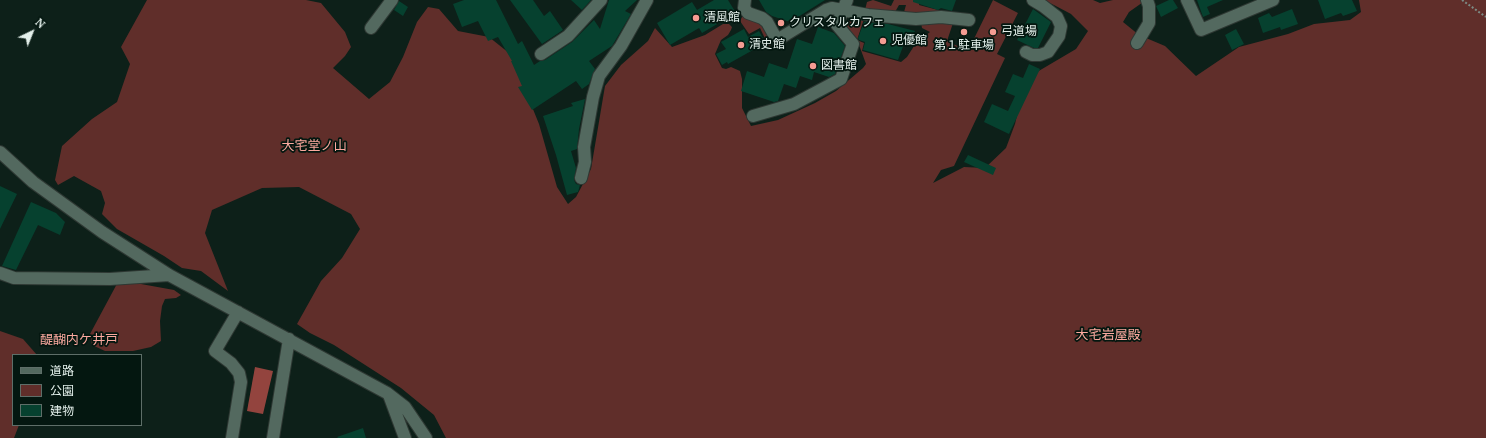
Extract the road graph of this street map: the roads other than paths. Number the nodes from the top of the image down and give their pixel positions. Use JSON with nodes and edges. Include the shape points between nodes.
{"nodes":[{"id":1,"x":392,"y":0,"type":"edge"},
{"id":2,"x":601,"y":0,"type":"edge"},
{"id":3,"x":647,"y":0,"type":"edge"},
{"id":4,"x":745,"y":0,"type":"edge"},
{"id":5,"x":1033,"y":0,"type":"edge"},
{"id":6,"x":1147,"y":0,"type":"edge"},
{"id":7,"x":1187,"y":0,"type":"edge"},
{"id":8,"x":1273,"y":0,"type":"edge"},
{"id":9,"x":845,"y":5,"type":"edge"},
{"id":10,"x":969,"y":20,"type":"dead end"},
{"id":11,"x":371,"y":28,"type":"dead end"},
{"id":12,"x":1137,"y":44,"type":"dead end"},
{"id":13,"x":1026,"y":52,"type":"dead end"},
{"id":14,"x":541,"y":54,"type":"dead end"},
{"id":15,"x":753,"y":116,"type":"dead end"},
{"id":16,"x":0,"y":152,"type":"edge"},
{"id":17,"x":581,"y":178,"type":"dead end"},
{"id":18,"x":0,"y":273,"type":"edge"},
{"id":19,"x":169,"y":275,"type":"junction"},
{"id":20,"x":238,"y":312,"type":"junction"},
{"id":21,"x":289,"y":339,"type":"junction"},
{"id":22,"x":387,"y":393,"type":"junction"},
{"id":23,"x":232,"y":438,"type":"edge"},
{"id":24,"x":273,"y":438,"type":"edge"},
{"id":25,"x":405,"y":438,"type":"edge"},
{"id":26,"x":426,"y":438,"type":"edge"}],
"edges":[{"from":1,"to":11,"type":"street"},
{"from":2,"to":14,"type":"street","via":[[568,36]]},
{"from":3,"to":17,"type":"street","via":[[621,46],[599,76],[584,148],[585,162]]},
{"from":4,"to":9,"type":"street","via":[[744,8],[767,22],[777,40],[826,10]]},
{"from":5,"to":13,"type":"street","via":[[1057,17],[1061,26],[1059,36],[1048,52],[1040,55]]},
{"from":6,"to":12,"type":"street","via":[[1150,6],[1149,23]]},
{"from":7,"to":8,"type":"street","via":[[1201,30]]},
{"from":9,"to":10,"type":"street","via":[[868,15]]},
{"from":9,"to":15,"type":"street","via":[[837,25],[854,44],[841,79],[794,104]]},
{"from":16,"to":19,"type":"street","via":[[33,182],[102,232]]},
{"from":18,"to":19,"type":"street","via":[[14,278],[110,279]]},
{"from":19,"to":20,"type":"street"},
{"from":20,"to":21,"type":"street"},
{"from":20,"to":23,"type":"street","via":[[215,351],[231,363],[241,382]]},
{"from":21,"to":22,"type":"street"},
{"from":21,"to":24,"type":"street"},
{"from":22,"to":25,"type":"street"},
{"from":22,"to":26,"type":"street","via":[[405,407]]}]}
